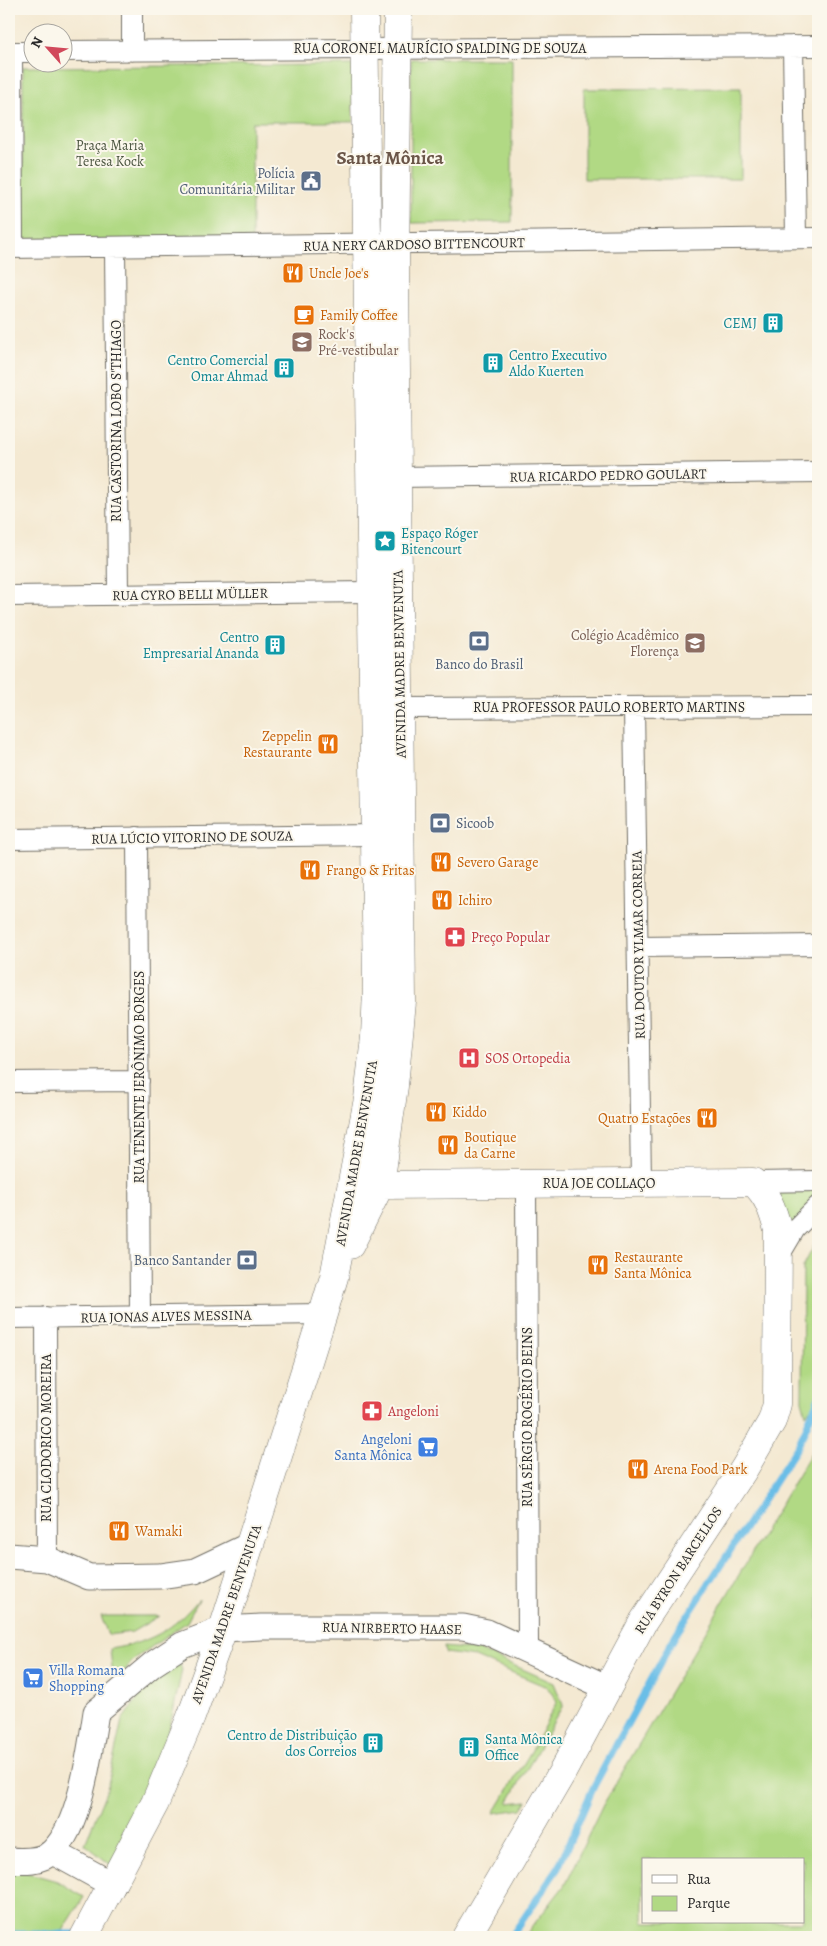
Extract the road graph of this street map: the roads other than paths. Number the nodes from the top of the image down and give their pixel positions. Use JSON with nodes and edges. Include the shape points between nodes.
{"nodes":[{"id":1,"x":132,"y":9,"type":"edge"},
{"id":2,"x":364,"y":9,"type":"edge"},
{"id":3,"x":398,"y":9,"type":"edge"},
{"id":4,"x":793,"y":46,"type":"junction"},
{"id":5,"x":818,"y":46,"type":"edge"},
{"id":6,"x":364,"y":48,"type":"junction"},
{"id":7,"x":397,"y":48,"type":"junction"},
{"id":8,"x":132,"y":50,"type":"junction"},
{"id":9,"x":72,"y":51,"type":"edge"},
{"id":10,"x":10,"y":52,"type":"edge"},
{"id":11,"x":796,"y":238,"type":"junction"},
{"id":12,"x":818,"y":238,"type":"edge"},
{"id":13,"x":366,"y":244,"type":"junction"},
{"id":14,"x":395,"y":244,"type":"junction"},
{"id":15,"x":115,"y":247,"type":"junction"},
{"id":16,"x":11,"y":248,"type":"edge"},
{"id":17,"x":818,"y":472,"type":"edge"},
{"id":18,"x":398,"y":477,"type":"junction"},
{"id":19,"x":372,"y":592,"type":"junction"},
{"id":20,"x":118,"y":595,"type":"junction"},
{"id":21,"x":9,"y":596,"type":"edge"},
{"id":22,"x":818,"y":706,"type":"edge"},
{"id":23,"x":634,"y":707,"type":"junction"},
{"id":24,"x":400,"y":708,"type":"junction"},
{"id":25,"x":375,"y":835,"type":"junction"},
{"id":26,"x":137,"y":837,"type":"junction"},
{"id":27,"x":9,"y":839,"type":"edge"},
{"id":28,"x":818,"y":945,"type":"edge"},
{"id":29,"x":638,"y":947,"type":"junction"},
{"id":30,"x":139,"y":1081,"type":"junction"},
{"id":31,"x":9,"y":1082,"type":"edge"},
{"id":32,"x":818,"y":1181,"type":"edge"},
{"id":33,"x":641,"y":1182,"type":"junction"},
{"id":34,"x":753,"y":1182,"type":"junction"},
{"id":35,"x":526,"y":1184,"type":"junction"},
{"id":36,"x":380,"y":1185,"type":"junction"},
{"id":37,"x":818,"y":1206,"type":"edge"},
{"id":38,"x":779,"y":1256,"type":"junction"},
{"id":39,"x":334,"y":1278,"type":"junction"},
{"id":40,"x":322,"y":1314,"type":"junction"},
{"id":41,"x":140,"y":1316,"type":"junction"},
{"id":42,"x":46,"y":1317,"type":"junction"},
{"id":43,"x":9,"y":1318,"type":"edge"},
{"id":44,"x":250,"y":1545,"type":"junction"},
{"id":45,"x":9,"y":1556,"type":"edge"},
{"id":46,"x":47,"y":1559,"type":"junction"},
{"id":47,"x":223,"y":1629,"type":"junction"},
{"id":48,"x":528,"y":1650,"type":"junction"},
{"id":49,"x":608,"y":1688,"type":"junction"},
{"id":50,"x":53,"y":1852,"type":"junction"},
{"id":51,"x":9,"y":1860,"type":"edge"},
{"id":52,"x":108,"y":1894,"type":"junction"},
{"id":53,"x":84,"y":1937,"type":"edge"},
{"id":54,"x":466,"y":1937,"type":"edge"}],
"edges":[{"from":1,"to":8,"type":"street"},
{"from":2,"to":6,"type":"main road","name":"AVENIDA MADRE BENVENUTA"},
{"from":3,"to":7,"type":"main road","name":"AVENIDA MADRE BENVENUTA"},
{"from":4,"to":5,"type":"street","name":"RUA CORONEL MAURÍCIO SPALDING DE SOUZA"},
{"from":4,"to":7,"type":"street","name":"RUA CORONEL MAURÍCIO SPALDING DE SOUZA"},
{"from":4,"to":11,"type":"street"},
{"from":6,"to":7,"type":"street","name":"RUA CORONEL MAURÍCIO SPALDING DE SOUZA"},
{"from":6,"to":8,"type":"street","name":"RUA CORONEL MAURÍCIO SPALDING DE SOUZA"},
{"from":6,"to":13,"type":"main road","name":"AVENIDA MADRE BENVENUTA"},
{"from":7,"to":14,"type":"main road","name":"AVENIDA MADRE BENVENUTA"},
{"from":8,"to":9,"type":"street","name":"RUA CORONEL MAURÍCIO SPALDING DE SOUZA"},
{"from":10,"to":16,"type":"street"},
{"from":11,"to":12,"type":"street","name":"RUA NERY CARDOSO BITTENCOURT"},
{"from":11,"to":14,"type":"street","name":"RUA NERY CARDOSO BITTENCOURT"},
{"from":13,"to":14,"type":"street","name":"RUA NERY CARDOSO BITTENCOURT"},
{"from":13,"to":15,"type":"street","name":"RUA NERY CARDOSO BITTENCOURT"},
{"from":13,"to":19,"type":"main road","name":"AVENIDA MADRE BENVENUTA"},
{"from":14,"to":18,"type":"main road","name":"AVENIDA MADRE BENVENUTA"},
{"from":15,"to":16,"type":"street","name":"RUA NERY CARDOSO BITTENCOURT"},
{"from":15,"to":20,"type":"street","name":"RUA CASTORINA LOBO S'THIAGO"},
{"from":17,"to":18,"type":"street","name":"RUA RICARDO PEDRO GOULART"},
{"from":18,"to":24,"type":"main road","name":"AVENIDA MADRE BENVENUTA"},
{"from":19,"to":20,"type":"street","name":"RUA CYRO BELLI MÜLLER"},
{"from":19,"to":25,"type":"main road","name":"AVENIDA MADRE BENVENUTA"},
{"from":20,"to":21,"type":"street","name":"RUA CYRO BELLI MÜLLER"},
{"from":22,"to":23,"type":"street","name":"RUA PROFESSOR PAULO ROBERTO MARTINS"},
{"from":23,"to":24,"type":"street","name":"RUA PROFESSOR PAULO ROBERTO MARTINS"},
{"from":23,"to":29,"type":"street","name":"RUA DOUTOR YLMAR CORREIA"},
{"from":24,"to":36,"type":"main road","name":"AVENIDA MADRE BENVENUTA","via":[[402,1002]]},
{"from":25,"to":26,"type":"street","name":"RUA LÚCIO VITORINO DE SOUZA"},
{"from":25,"to":39,"type":"main road","name":"AVENIDA MADRE BENVENUTA","via":[[375,1037],[368,1099]]},
{"from":26,"to":27,"type":"street","name":"RUA LÚCIO VITORINO DE SOUZA"},
{"from":26,"to":30,"type":"street","name":"RUA TENENTE JERÔNIMO BORGES"},
{"from":28,"to":29,"type":"street"},
{"from":29,"to":33,"type":"street","name":"RUA DOUTOR YLMAR CORREIA"},
{"from":30,"to":31,"type":"street"},
{"from":30,"to":41,"type":"street","name":"RUA TENENTE JERÔNIMO BORGES"},
{"from":32,"to":34,"type":"street","name":"RUA JOE COLLAÇO"},
{"from":33,"to":34,"type":"main road","name":"RUA JOE COLLAÇO"},
{"from":33,"to":35,"type":"main road","name":"RUA JOE COLLAÇO"},
{"from":34,"to":38,"type":"main road","name":"RUA BYRON BARCELLOS","via":[[764,1191],[771,1206],[778,1230]]},
{"from":35,"to":36,"type":"main road","name":"RUA JOE COLLAÇO"},
{"from":35,"to":48,"type":"street","name":"RUA SÉRGIO ROGÉRIO BEINS"},
{"from":36,"to":39,"type":"main road","name":"AVENIDA MADRE BENVENUTA"},
{"from":37,"to":38,"type":"street","via":[[795,1229]]},
{"from":38,"to":49,"type":"main road","name":"RUA BYRON BARCELLOS","via":[[777,1404],[772,1420],[744,1469],[643,1622]]},
{"from":39,"to":40,"type":"main road","name":"AVENIDA MADRE BENVENUTA"},
{"from":40,"to":41,"type":"street","name":"RUA JONAS ALVES MESSINA"},
{"from":40,"to":44,"type":"main road","name":"AVENIDA MADRE BENVENUTA"},
{"from":41,"to":42,"type":"street","name":"RUA JONAS ALVES MESSINA"},
{"from":42,"to":43,"type":"street","name":"RUA JONAS ALVES MESSINA"},
{"from":42,"to":46,"type":"street","name":"RUA CLODORICO MOREIRA"},
{"from":44,"to":46,"type":"street","via":[[195,1570],[160,1576],[89,1577]]},
{"from":44,"to":47,"type":"main road","name":"AVENIDA MADRE BENVENUTA"},
{"from":45,"to":46,"type":"street"},
{"from":47,"to":48,"type":"street","name":"RUA NIRBERTO HAASE","via":[[463,1627],[487,1632]]},
{"from":47,"to":50,"type":"street","name":"RUA NIRBERTO HAASE","via":[[182,1645],[153,1664],[96,1712],[86,1777],[70,1825]]},
{"from":47,"to":52,"type":"main road","name":"AVENIDA MADRE BENVENUTA","via":[[155,1803]]},
{"from":48,"to":49,"type":"street","name":"RUA NIRBERTO HAASE"},
{"from":49,"to":54,"type":"main road","name":"RUA BYRON BARCELLOS","via":[[563,1772]]},
{"from":50,"to":51,"type":"street","via":[[32,1861]]},
{"from":50,"to":52,"type":"street"},
{"from":52,"to":53,"type":"main road","name":"AVENIDA MADRE BENVENUTA"}]}
